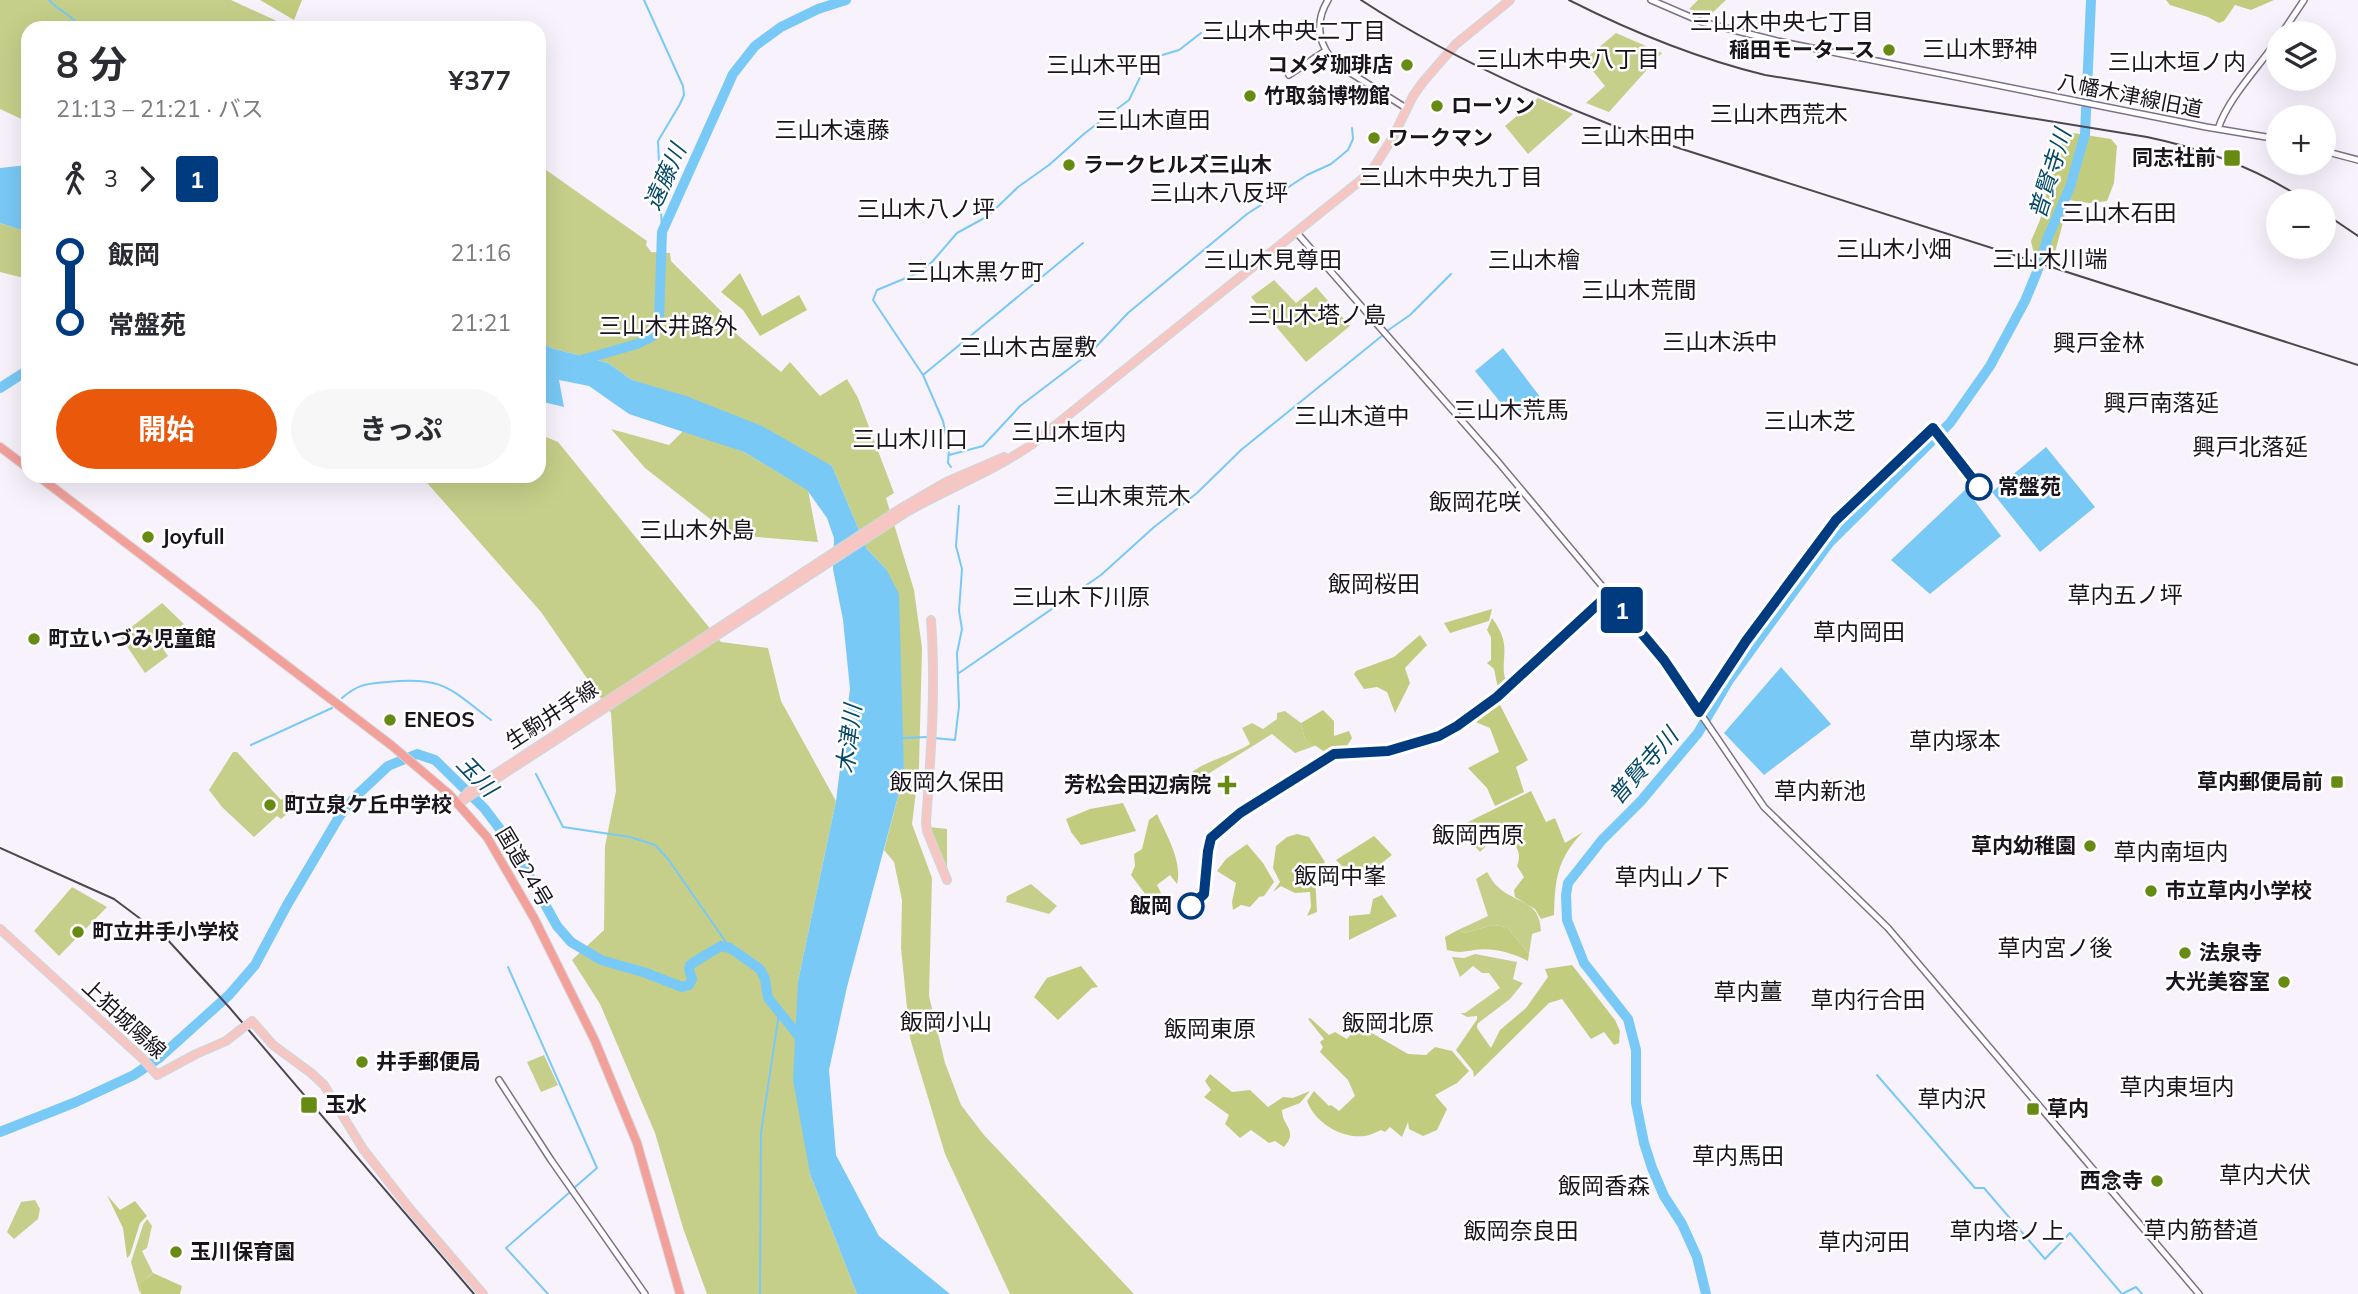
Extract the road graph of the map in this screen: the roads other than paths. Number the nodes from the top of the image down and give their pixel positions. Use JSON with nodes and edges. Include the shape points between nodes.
{"nodes":[{"id":1,"x":1328,"y":0,"type":"edge"},
{"id":2,"x":1510,"y":0,"type":"edge"},
{"id":3,"x":1651,"y":0,"type":"edge"},
{"id":4,"x":2304,"y":0,"type":"edge"},
{"id":5,"x":2291,"y":21,"type":"edge"},
{"id":6,"x":1325,"y":51,"type":"junction"},
{"id":7,"x":2266,"y":57,"type":"edge"},
{"id":8,"x":1289,"y":75,"type":"dead end"},
{"id":9,"x":1406,"y":107,"type":"junction"},
{"id":10,"x":2218,"y":129,"type":"junction"},
{"id":11,"x":2266,"y":137,"type":"edge"},
{"id":12,"x":2336,"y":154,"type":"edge"},
{"id":13,"x":2358,"y":160,"type":"edge"},
{"id":14,"x":1297,"y":233,"type":"junction"},
{"id":15,"x":1934,"y":430,"type":"dead end"},
{"id":16,"x":0,"y":447,"type":"edge"},
{"id":17,"x":21,"y":463,"type":"edge"},
{"id":18,"x":47,"y":483,"type":"edge"},
{"id":19,"x":1609,"y":594,"type":"junction"},
{"id":20,"x":931,"y":620,"type":"dead end"},
{"id":21,"x":1700,"y":714,"type":"junction"},
{"id":22,"x":459,"y":803,"type":"junction"},
{"id":23,"x":947,"y":880,"type":"dead end"},
{"id":24,"x":1185,"y":908,"type":"dead end"},
{"id":25,"x":0,"y":929,"type":"edge"},
{"id":26,"x":499,"y":1080,"type":"dead end"},
{"id":27,"x":483,"y":1294,"type":"edge"},
{"id":28,"x":646,"y":1294,"type":"edge"},
{"id":29,"x":680,"y":1294,"type":"edge"},
{"id":30,"x":2199,"y":1294,"type":"edge"}],
"edges":[{"from":1,"to":6,"type":"street","via":[[1320,23]]},
{"from":2,"to":9,"type":"main road","name":"生駒井手線","via":[[1456,44]]},
{"from":3,"to":10,"type":"street","name":"八幡木津線旧道","via":[[1702,22],[1751,35]]},
{"from":4,"to":5,"type":"street"},
{"from":6,"to":8,"type":"street"},
{"from":6,"to":9,"type":"street","via":[[1338,65]]},
{"from":7,"to":10,"type":"street","via":[[2235,96]]},
{"from":9,"to":14,"type":"main road","name":"生駒井手線","via":[[1371,172]]},
{"from":10,"to":11,"type":"street","name":"八幡木津線旧道"},
{"from":12,"to":13,"type":"street"},
{"from":14,"to":19,"type":"street"},
{"from":14,"to":22,"type":"main road","name":"生駒井手線","via":[[1010,459],[904,510],[468,792]]},
{"from":15,"to":21,"type":"street","via":[[1836,520],[1746,641]]},
{"from":16,"to":17,"type":"highway"},
{"from":18,"to":22,"type":"highway","name":"国道24号"},
{"from":19,"to":21,"type":"street","via":[[1664,660]]},
{"from":19,"to":24,"type":"street","via":[[1497,697],[1457,726],[1388,751],[1334,754],[1240,813],[1211,838],[1204,894]]},
{"from":20,"to":23,"type":"main road","via":[[934,703],[926,822]]},
{"from":21,"to":30,"type":"street","via":[[1764,807],[1888,928]]},
{"from":22,"to":29,"type":"highway","name":"国道24号","via":[[491,842],[595,1041],[637,1143]]},
{"from":25,"to":27,"type":"main road","name":"上狛城陽線","bridge":true,"via":[[157,1075],[226,1041],[252,1021],[324,1085],[359,1143]]},
{"from":26,"to":28,"type":"street"}]}
